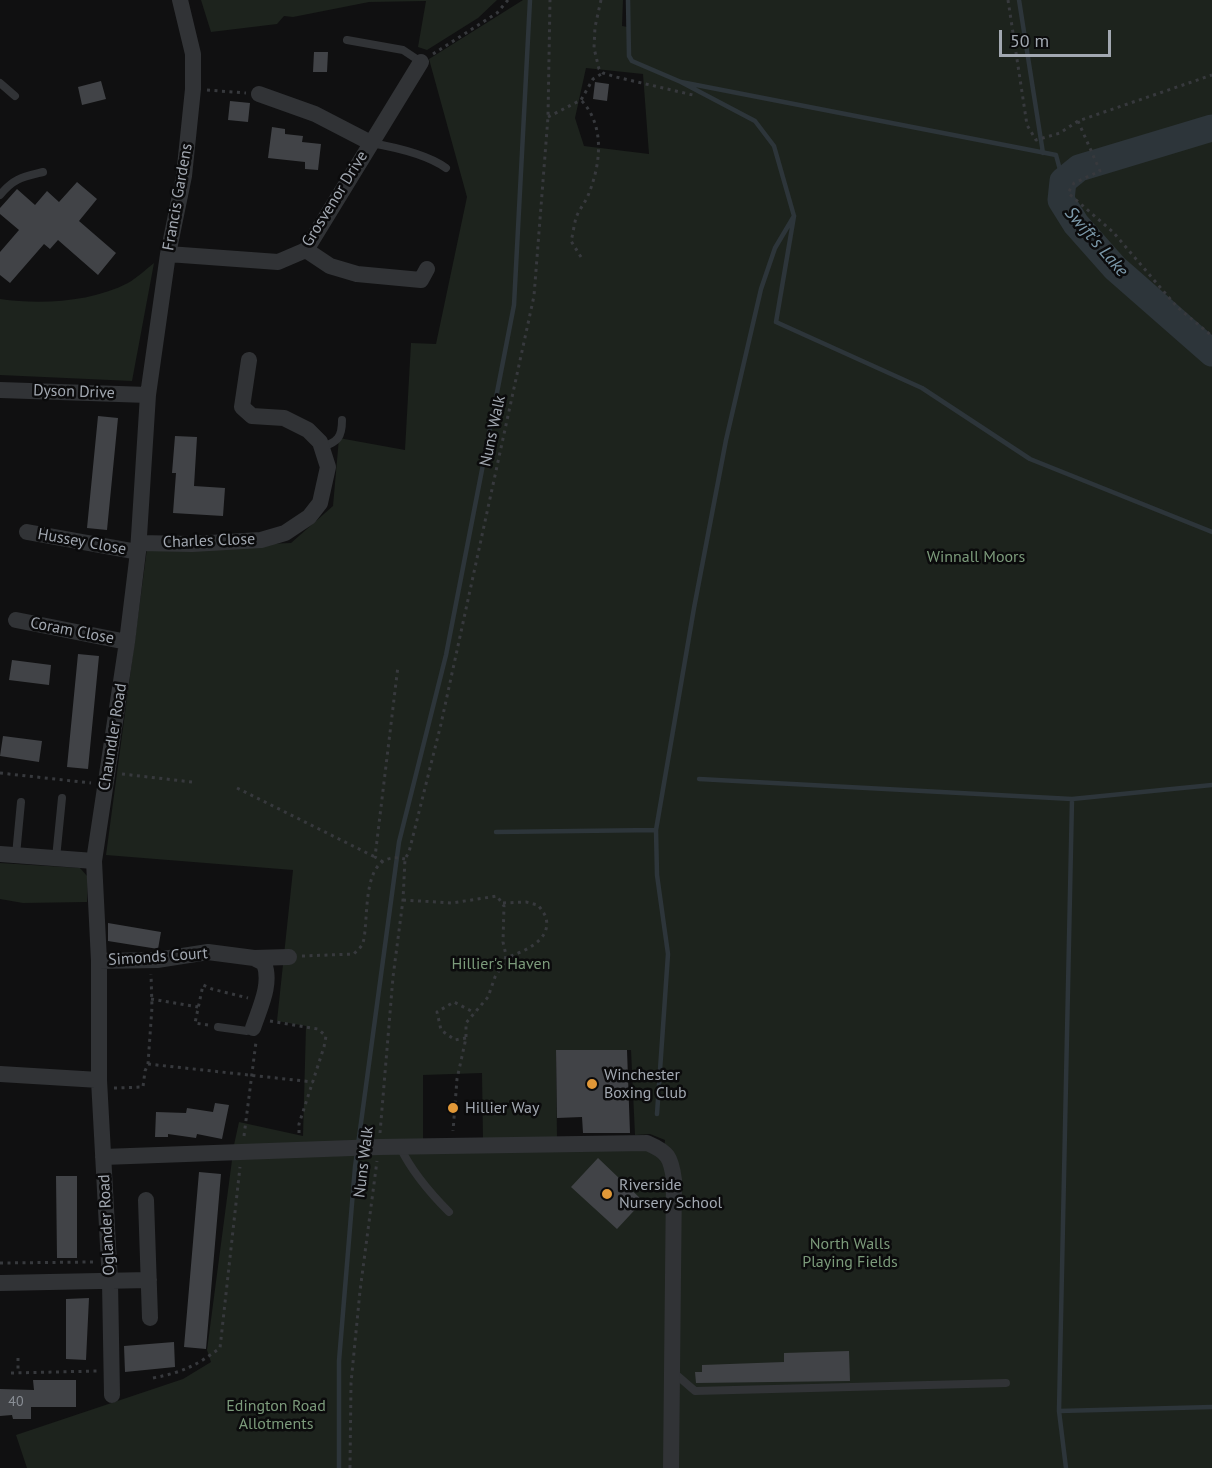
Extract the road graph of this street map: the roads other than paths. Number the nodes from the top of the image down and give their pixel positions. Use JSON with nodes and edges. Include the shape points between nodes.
{"nodes":[{"id":1,"x":180,"y":0,"type":"edge"},
{"id":2,"x":347,"y":40,"type":"dead end"},
{"id":3,"x":421,"y":62,"type":"joint"},
{"id":4,"x":0,"y":83,"type":"edge"},
{"id":5,"x":259,"y":94,"type":"road end"},
{"id":6,"x":15,"y":96,"type":"dead end"},
{"id":7,"x":371,"y":142,"type":"junction"},
{"id":8,"x":446,"y":168,"type":"dead end"},
{"id":9,"x":43,"y":172,"type":"dead end"},
{"id":10,"x":0,"y":195,"type":"edge"},
{"id":11,"x":306,"y":250,"type":"junction"},
{"id":12,"x":168,"y":254,"type":"junction"},
{"id":13,"x":427,"y":269,"type":"dead end"},
{"id":14,"x":249,"y":360,"type":"dead end"},
{"id":15,"x":0,"y":390,"type":"edge"},
{"id":16,"x":148,"y":395,"type":"junction"},
{"id":17,"x":342,"y":420,"type":"dead end"},
{"id":18,"x":322,"y":447,"type":"junction"},
{"id":19,"x":27,"y":532,"type":"dead end"},
{"id":20,"x":139,"y":547,"type":"junction"},
{"id":21,"x":16,"y":620,"type":"dead end"},
{"id":22,"x":128,"y":642,"type":"junction"},
{"id":23,"x":63,"y":798,"type":"dead end"},
{"id":24,"x":21,"y":802,"type":"dead end"},
{"id":25,"x":8,"y":855,"type":"edge"},
{"id":26,"x":56,"y":858,"type":"junction"},
{"id":27,"x":94,"y":861,"type":"junction"},
{"id":28,"x":290,"y":957,"type":"road end"},
{"id":29,"x":254,"y":958,"type":"junction"},
{"id":30,"x":99,"y":961,"type":"junction"},
{"id":31,"x":254,"y":1023,"type":"joint"},
{"id":32,"x":218,"y":1028,"type":"road end"},
{"id":33,"x":0,"y":1074,"type":"edge"},
{"id":34,"x":99,"y":1084,"type":"junction"},
{"id":35,"x":400,"y":1147,"type":"junction"},
{"id":36,"x":103,"y":1157,"type":"junction"},
{"id":37,"x":146,"y":1200,"type":"dead end"},
{"id":38,"x":449,"y":1212,"type":"dead end"},
{"id":39,"x":149,"y":1280,"type":"junction"},
{"id":40,"x":110,"y":1282,"type":"junction"},
{"id":41,"x":0,"y":1283,"type":"edge"},
{"id":42,"x":150,"y":1318,"type":"dead end"},
{"id":43,"x":672,"y":1371,"type":"junction"},
{"id":44,"x":1006,"y":1383,"type":"dead end"},
{"id":45,"x":112,"y":1395,"type":"dead end"},
{"id":46,"x":671,"y":1468,"type":"edge"}],
"edges":[{"from":1,"to":12,"type":"street","name":"Francis Gardens","via":[[194,54],[194,89]]},
{"from":2,"to":3,"type":"lane","via":[[403,50]]},
{"from":3,"to":7,"type":"street","name":"Grosvenor Drive"},
{"from":4,"to":6,"type":"lane"},
{"from":5,"to":7,"type":"street","via":[[315,114]]},
{"from":7,"to":8,"type":"lane","via":[[432,158]]},
{"from":7,"to":11,"type":"street","name":"Grosvenor Drive"},
{"from":9,"to":10,"type":"lane","via":[[19,178]]},
{"from":11,"to":12,"type":"street","name":"Grosvenor Drive","via":[[278,262]]},
{"from":11,"to":13,"type":"street","via":[[330,266],[357,274],[421,280]]},
{"from":12,"to":16,"type":"street","name":"Francis Gardens"},
{"from":14,"to":18,"type":"street","via":[[242,407],[252,416],[284,418],[308,430]]},
{"from":15,"to":16,"type":"street","name":"Dyson Drive"},
{"from":16,"to":20,"type":"street","name":"Chaundler Road"},
{"from":17,"to":18,"type":"lane","via":[[341,436]]},
{"from":18,"to":20,"type":"street","name":"Charles Close","via":[[328,467],[320,503],[309,517],[285,533],[261,540]]},
{"from":19,"to":20,"type":"street","name":"Hussey Close"},
{"from":20,"to":22,"type":"street","name":"Chaundler Road"},
{"from":21,"to":22,"type":"street","name":"Coram Close"},
{"from":22,"to":27,"type":"street","name":"Chaundler Road"},
{"from":23,"to":26,"type":"lane"},
{"from":24,"to":25,"type":"lane"},
{"from":25,"to":26,"type":"street"},
{"from":26,"to":27,"type":"street"},
{"from":27,"to":30,"type":"street","name":"Chaundler Road"},
{"from":28,"to":29,"type":"street","name":"Simonds Court"},
{"from":29,"to":30,"type":"street","name":"Simonds Court","via":[[207,952],[150,960]]},
{"from":29,"to":31,"type":"street","via":[[264,963],[268,971]]},
{"from":30,"to":34,"type":"street","name":"Chaundler Road"},
{"from":31,"to":32,"type":"lane","via":[[247,1031]]},
{"from":33,"to":34,"type":"street"},
{"from":34,"to":36,"type":"street","name":"Oglander Road"},
{"from":35,"to":36,"type":"street"},
{"from":35,"to":38,"type":"lane","via":[[428,1192]]},
{"from":35,"to":43,"type":"street","via":[[647,1143],[664,1150],[672,1162],[674,1180]]},
{"from":36,"to":40,"type":"street","name":"Oglander Road"},
{"from":37,"to":39,"type":"street"},
{"from":39,"to":40,"type":"street"},
{"from":39,"to":42,"type":"street"},
{"from":40,"to":41,"type":"street"},
{"from":40,"to":45,"type":"street","name":"Oglander Road"},
{"from":43,"to":44,"type":"lane","via":[[695,1391]]},
{"from":43,"to":46,"type":"street"}]}
